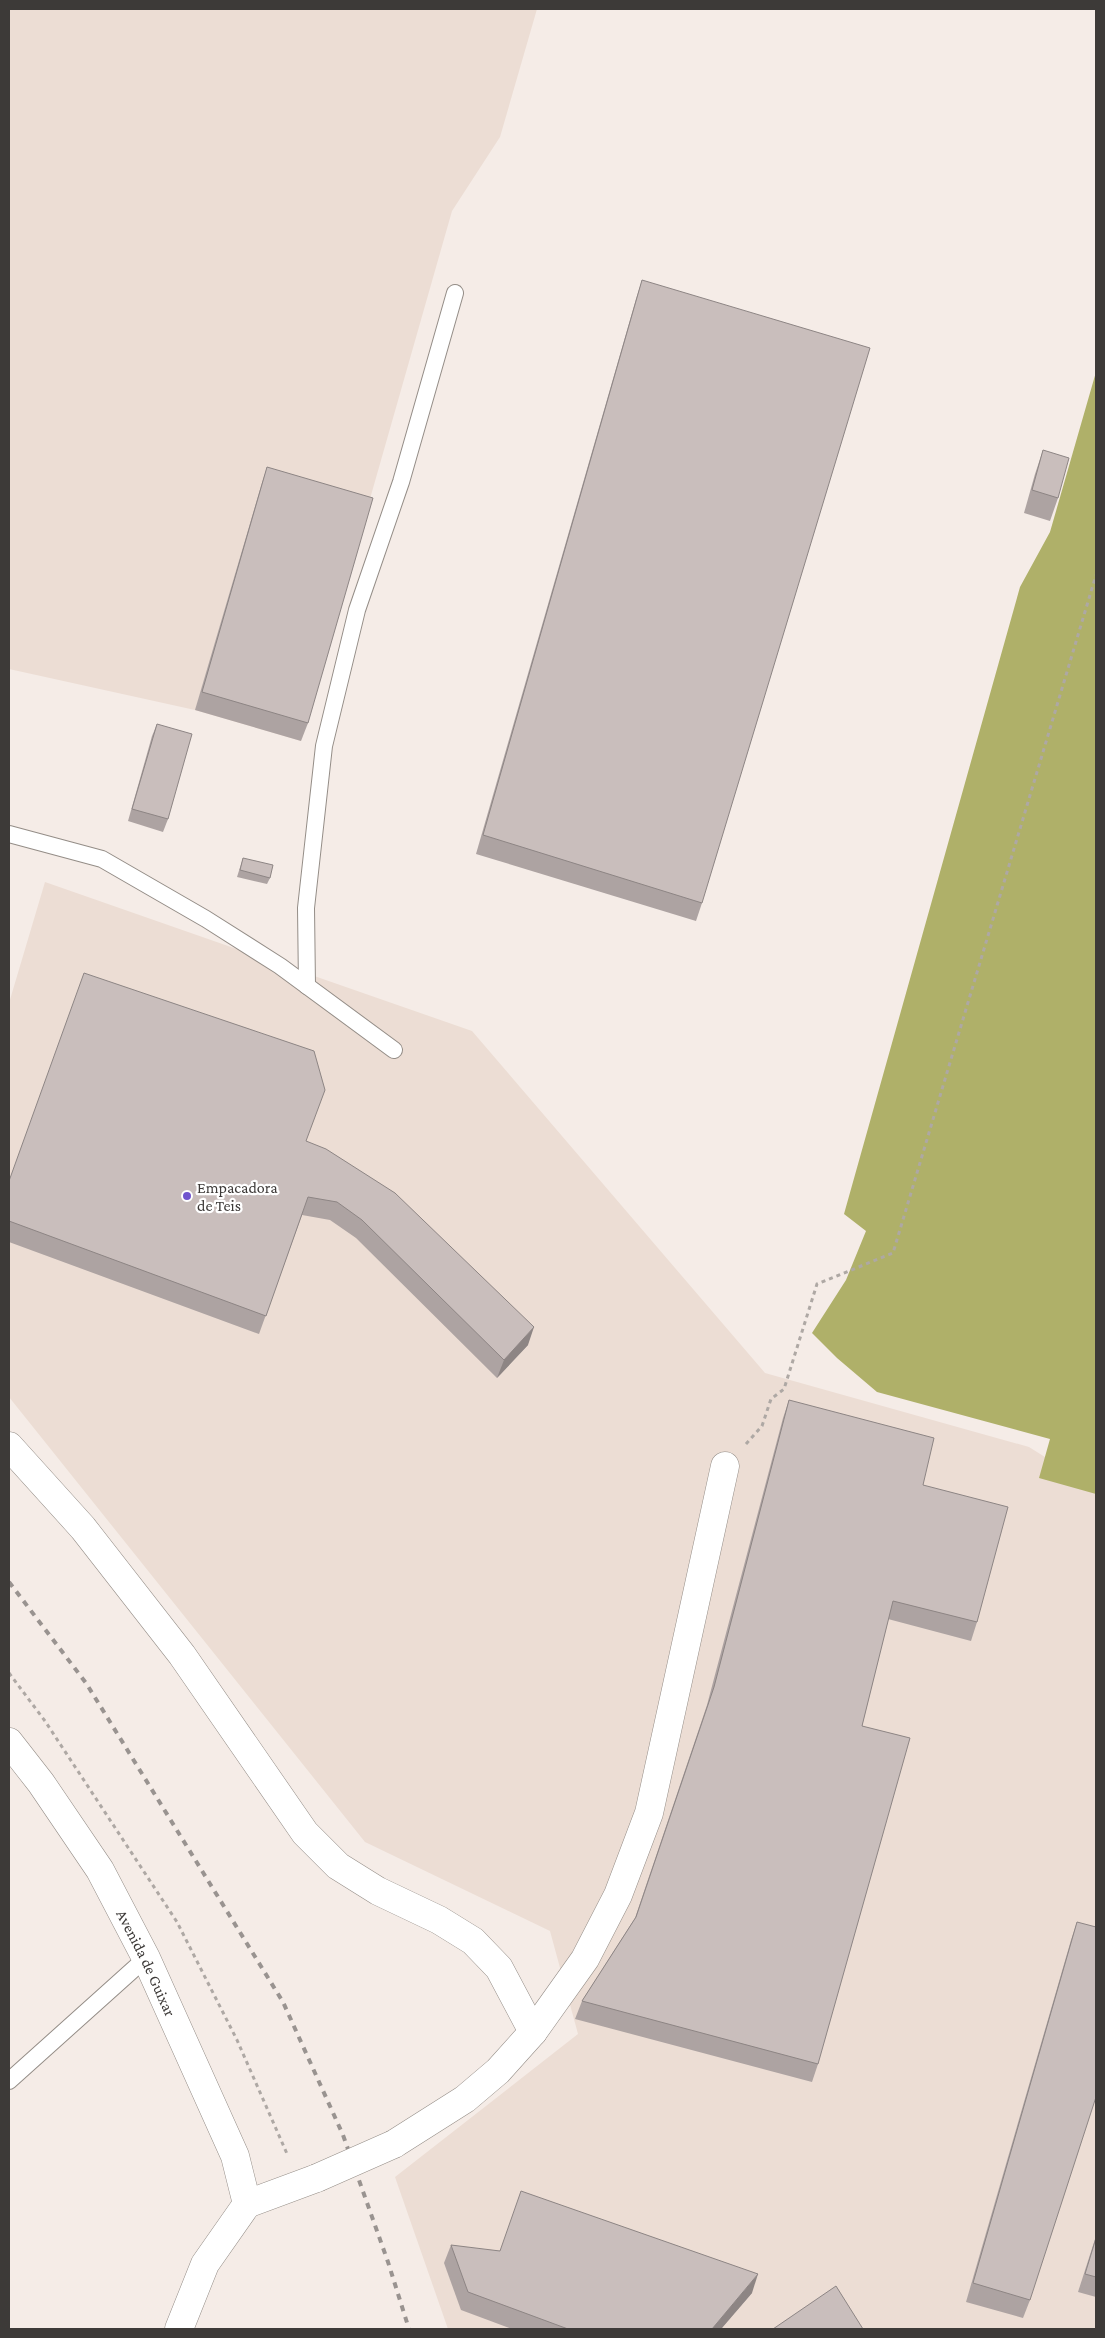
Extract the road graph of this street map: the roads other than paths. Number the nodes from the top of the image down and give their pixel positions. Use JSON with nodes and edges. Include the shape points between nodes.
{"nodes":[{"id":1,"x":455,"y":293,"type":"dead end"},
{"id":2,"x":9,"y":834,"type":"edge"},
{"id":3,"x":307,"y":986,"type":"junction"},
{"id":4,"x":394,"y":1050,"type":"dead end"},
{"id":5,"x":9,"y":1446,"type":"edge"},
{"id":6,"x":726,"y":1466,"type":"road end"},
{"id":7,"x":9,"y":1742,"type":"edge"},
{"id":8,"x":146,"y":1958,"type":"junction"},
{"id":9,"x":533,"y":2032,"type":"junction"},
{"id":10,"x":9,"y":2081,"type":"edge"},
{"id":11,"x":247,"y":2204,"type":"junction"},
{"id":12,"x":179,"y":2329,"type":"edge"}],
"edges":[{"from":1,"to":3,"type":"lane","via":[[401,482],[357,610],[324,746],[306,908]]},
{"from":2,"to":3,"type":"lane","via":[[102,859],[206,919]]},
{"from":3,"to":4,"type":"lane"},
{"from":5,"to":9,"type":"street","via":[[83,1528],[160,1625],[304,1833],[338,1866],[473,1941],[499,1968]]},
{"from":6,"to":9,"type":"street","via":[[649,1813],[618,1895],[585,1959]]},
{"from":7,"to":8,"type":"street","name":"Avenida de Guixar","via":[[42,1783],[100,1870]]},
{"from":8,"to":10,"type":"lane"},
{"from":8,"to":11,"type":"street","name":"Avenida de Guixar","via":[[235,2156]]},
{"from":9,"to":11,"type":"street","bridge":true,"via":[[498,2071],[465,2099],[394,2144]]},
{"from":11,"to":12,"type":"street","via":[[205,2264]]}]}
